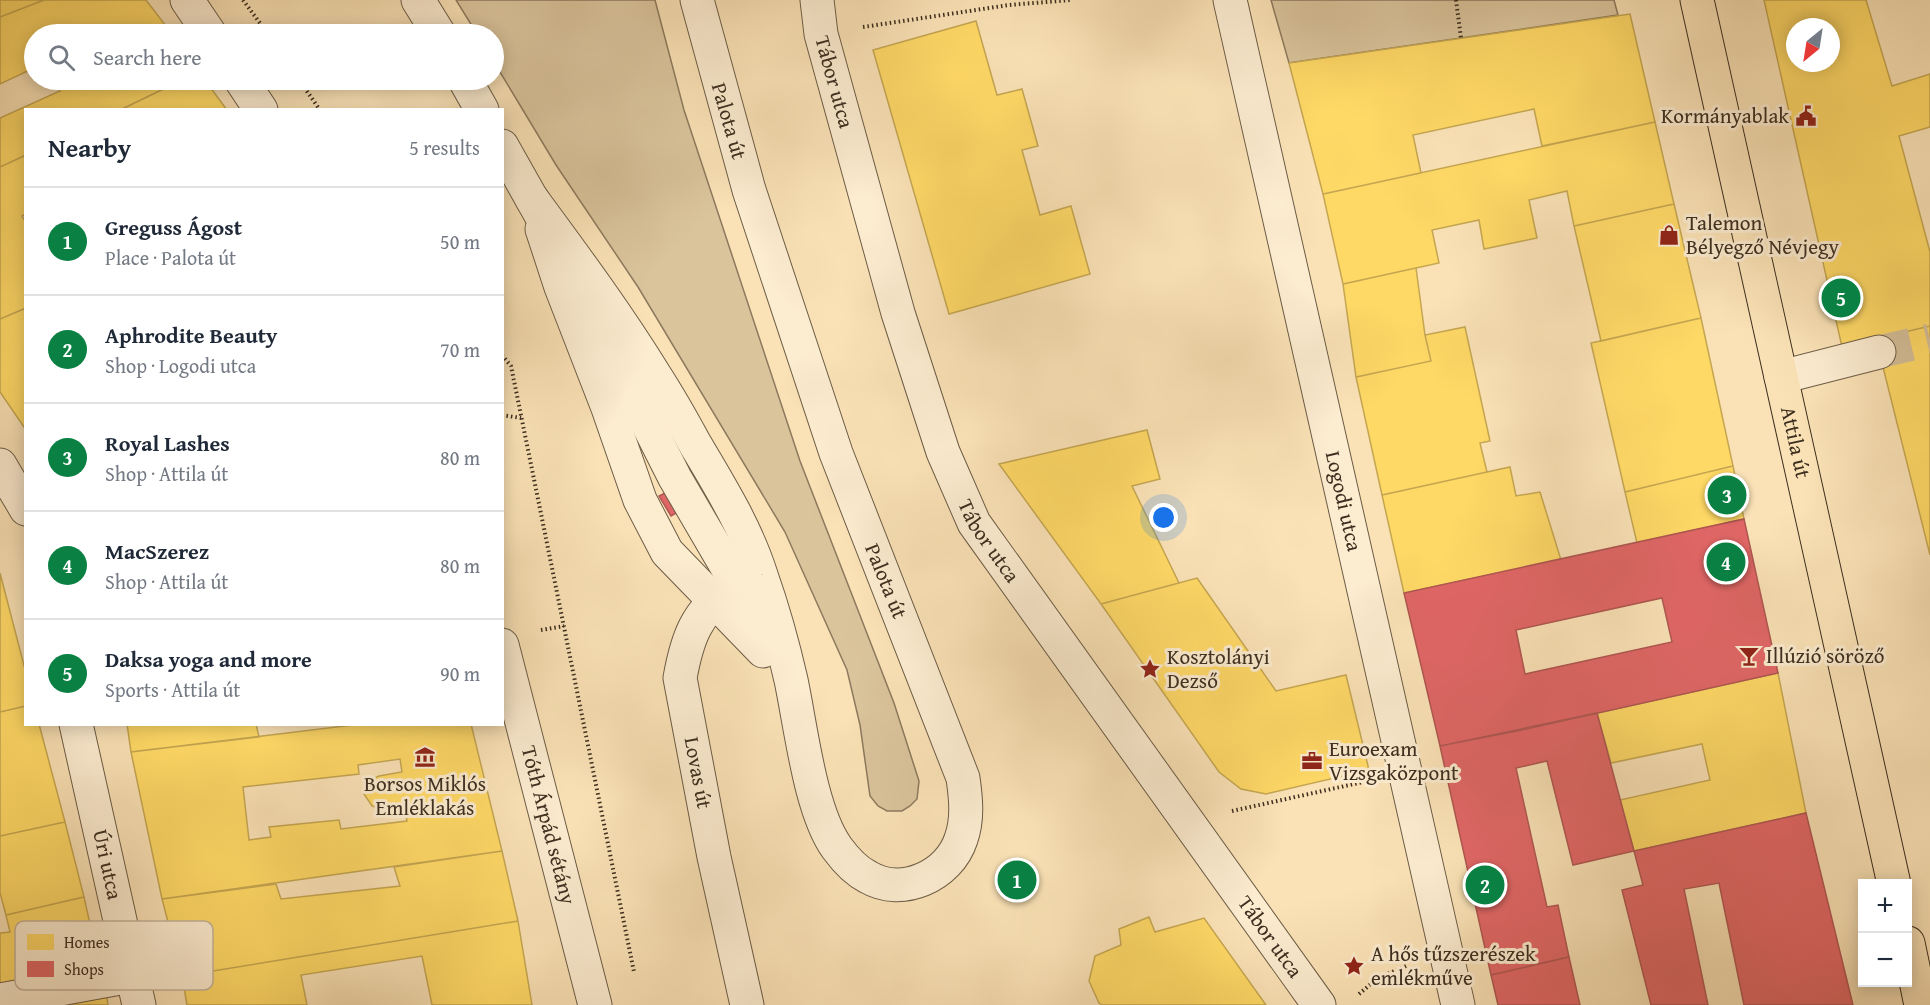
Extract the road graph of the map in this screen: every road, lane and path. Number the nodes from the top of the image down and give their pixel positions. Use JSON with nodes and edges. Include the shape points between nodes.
{"nodes":[{"id":1,"x":187,"y":0,"type":"edge"},
{"id":2,"x":243,"y":0,"type":"edge"},
{"id":3,"x":418,"y":0,"type":"edge"},
{"id":4,"x":817,"y":0,"type":"edge"},
{"id":5,"x":1071,"y":0,"type":"edge"},
{"id":6,"x":1230,"y":0,"type":"edge"},
{"id":7,"x":1456,"y":0,"type":"edge"},
{"id":8,"x":1697,"y":0,"type":"edge"},
{"id":9,"x":697,"y":1,"type":"edge"},
{"id":10,"x":203,"y":24,"type":"edge"},
{"id":11,"x":261,"y":24,"type":"edge"},
{"id":12,"x":433,"y":24,"type":"edge"},
{"id":13,"x":821,"y":34,"type":"junction"},
{"id":14,"x":1461,"y":38,"type":"dead end"},
{"id":15,"x":248,"y":90,"type":"edge"},
{"id":16,"x":306,"y":90,"type":"edge"},
{"id":17,"x":471,"y":90,"type":"edge"},
{"id":18,"x":260,"y":108,"type":"edge"},
{"id":19,"x":320,"y":108,"type":"edge"},
{"id":20,"x":481,"y":108,"type":"edge"},
{"id":21,"x":504,"y":150,"type":"edge"},
{"id":22,"x":532,"y":199,"type":"junction"},
{"id":23,"x":1879,"y":352,"type":"tunnel mouth"},
{"id":24,"x":504,"y":357,"type":"edge"},
{"id":25,"x":1781,"y":377,"type":"junction"},
{"id":26,"x":504,"y":415,"type":"edge"},
{"id":27,"x":522,"y":417,"type":"junction"},
{"id":28,"x":0,"y":465,"type":"edge"},
{"id":29,"x":24,"y":505,"type":"edge"},
{"id":30,"x":737,"y":586,"type":"junction"},
{"id":31,"x":504,"y":653,"type":"edge"},
{"id":32,"x":76,"y":726,"type":"edge"},
{"id":33,"x":1405,"y":773,"type":"junction"},
{"id":34,"x":1188,"y":820,"type":"junction"},
{"id":35,"x":1893,"y":879,"type":"edge"},
{"id":36,"x":120,"y":921,"type":"edge"},
{"id":37,"x":1445,"y":949,"type":"junction"},
{"id":38,"x":1912,"y":962,"type":"edge"},
{"id":39,"x":635,"y":975,"type":"dead end"},
{"id":40,"x":135,"y":990,"type":"edge"},
{"id":41,"x":1354,"y":998,"type":"dead end"},
{"id":42,"x":0,"y":1000,"type":"edge"},
{"id":43,"x":595,"y":1005,"type":"edge"},
{"id":44,"x":747,"y":1005,"type":"edge"},
{"id":45,"x":1319,"y":1005,"type":"edge"},
{"id":46,"x":1458,"y":1005,"type":"edge"},
{"id":47,"x":1921,"y":1005,"type":"edge"}],
"edges":[{"from":1,"to":10,"type":"street"},
{"from":2,"to":11,"type":"path"},
{"from":3,"to":12,"type":"street"},
{"from":4,"to":13,"type":"street","name":"Tábor utca"},
{"from":5,"to":13,"type":"path","via":[[1009,5]]},
{"from":6,"to":33,"type":"street","name":"Logodi utca"},
{"from":7,"to":14,"type":"path"},
{"from":8,"to":25,"type":"main road","name":"Attila út"},
{"from":9,"to":30,"type":"street","name":"Palota út","via":[[749,190],[826,422],[963,778],[967,806],[961,840],[954,855],[928,878],[912,884],[890,884],[869,878],[837,848],[821,816],[790,678]]},
{"from":13,"to":34,"type":"street","name":"Tábor utca","via":[[898,313],[943,452],[975,523]]},
{"from":15,"to":18,"type":"street"},
{"from":16,"to":19,"type":"path"},
{"from":17,"to":20,"type":"street"},
{"from":21,"to":22,"type":"street","name":"Palota út"},
{"from":22,"to":30,"type":"street","name":"Palota út","via":[[675,478]]},
{"from":22,"to":30,"type":"street","name":"Palota út","via":[[640,500],[667,552]]},
{"from":23,"to":25,"type":"street"},
{"from":24,"to":27,"type":"path","via":[[511,366]]},
{"from":25,"to":35,"type":"main road","name":"Attila út"},
{"from":26,"to":27,"type":"path"},
{"from":27,"to":39,"type":"path"},
{"from":28,"to":29,"type":"street"},
{"from":30,"to":44,"type":"street","name":"Lovas út","via":[[692,630],[680,678]]},
{"from":31,"to":43,"type":"street","name":"Tóth Árpád sétány"},
{"from":32,"to":36,"type":"street","name":"Úri utca"},
{"from":33,"to":34,"type":"path"},
{"from":33,"to":37,"type":"street","name":"Logodi utca"},
{"from":34,"to":45,"type":"street","name":"Tábor utca"},
{"from":37,"to":41,"type":"path","via":[[1378,978]]},
{"from":37,"to":46,"type":"street","name":"Logodi utca"},
{"from":38,"to":47,"type":"main road"},
{"from":40,"to":42,"type":"street"}]}
